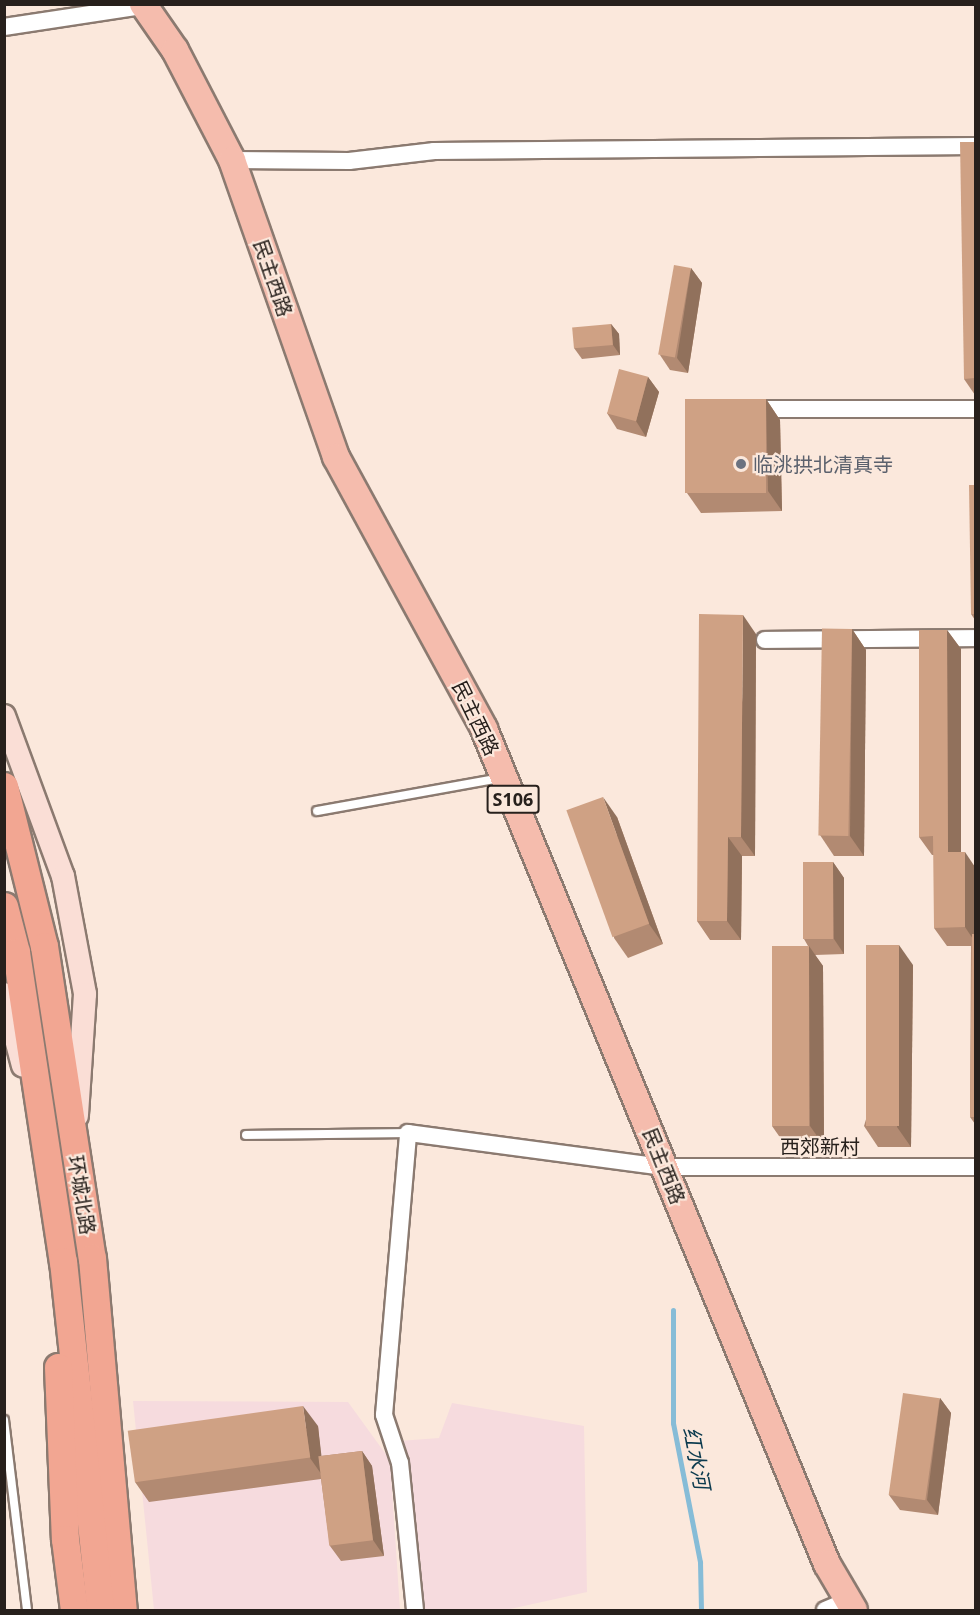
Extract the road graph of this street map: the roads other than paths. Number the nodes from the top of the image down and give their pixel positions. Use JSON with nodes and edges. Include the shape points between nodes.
{"nodes":[{"id":1,"x":143,"y":5,"type":"edge"},
{"id":2,"x":4,"y":27,"type":"edge"},
{"id":3,"x":975,"y":146,"type":"edge"},
{"id":4,"x":232,"y":160,"type":"junction"},
{"id":5,"x":736,"y":409,"type":"edge"},
{"id":6,"x":975,"y":409,"type":"edge"},
{"id":7,"x":975,"y":638,"type":"edge"},
{"id":8,"x":765,"y":640,"type":"dead end"},
{"id":9,"x":4,"y":716,"type":"edge"},
{"id":10,"x":504,"y":777,"type":"junction"},
{"id":11,"x":4,"y":786,"type":"edge"},
{"id":12,"x":317,"y":811,"type":"dead end"},
{"id":13,"x":4,"y":906,"type":"edge"},
{"id":14,"x":4,"y":994,"type":"edge"},
{"id":15,"x":408,"y":1133,"type":"junction"},
{"id":16,"x":246,"y":1135,"type":"dead end"},
{"id":17,"x":75,"y":1150,"type":"junction"},
{"id":18,"x":47,"y":1158,"type":"junction"},
{"id":19,"x":664,"y":1167,"type":"junction"},
{"id":20,"x":975,"y":1167,"type":"edge"},
{"id":21,"x":82,"y":1191,"type":"junction"},
{"id":22,"x":63,"y":1261,"type":"junction"},
{"id":23,"x":4,"y":1420,"type":"edge"},
{"id":24,"x":851,"y":1605,"type":"edge"},
{"id":25,"x":27,"y":1611,"type":"edge"},
{"id":26,"x":74,"y":1611,"type":"edge"},
{"id":27,"x":100,"y":1611,"type":"edge"},
{"id":28,"x":123,"y":1611,"type":"edge"},
{"id":29,"x":138,"y":1611,"type":"edge"},
{"id":30,"x":415,"y":1611,"type":"edge"},
{"id":31,"x":825,"y":1611,"type":"edge"}],
"edges":[{"from":1,"to":2,"type":"street"},
{"from":1,"to":4,"type":"main road","name":"民主西路","number":"S106","via":[[175,50]]},
{"from":3,"to":4,"type":"street","via":[[434,151],[349,161]]},
{"from":4,"to":10,"type":"main road","name":"民主西路","number":"S106","via":[[336,457],[484,729]]},
{"from":5,"to":6,"type":"street"},
{"from":7,"to":8,"type":"street"},
{"from":9,"to":17,"type":"main road","via":[[63,876],[85,994]]},
{"from":10,"to":12,"type":"lane"},
{"from":10,"to":19,"type":"main road","name":"民主西路","number":"S106"},
{"from":11,"to":17,"type":"highway","name":"环城北路","via":[[44,946]]},
{"from":13,"to":18,"type":"highway","name":"环城北路","via":[[16,952]]},
{"from":14,"to":18,"type":"main road"},
{"from":15,"to":16,"type":"lane"},
{"from":15,"to":19,"type":"street","name":"西郊新村"},
{"from":15,"to":30,"type":"street","via":[[384,1415],[400,1463]]},
{"from":17,"to":21,"type":"highway","name":"环城北路"},
{"from":18,"to":22,"type":"highway","name":"环城北路"},
{"from":19,"to":20,"type":"street","name":"西郊新村"},
{"from":19,"to":24,"type":"main road","name":"民主西路","number":"S106","via":[[827,1564]]},
{"from":21,"to":28,"type":"highway","name":"环城北路","via":[[92,1258]]},
{"from":21,"to":29,"type":"highway","via":[[103,1252]]},
{"from":22,"to":26,"type":"highway","via":[[58,1372],[65,1539]]},
{"from":22,"to":27,"type":"highway","name":"环城北路"},
{"from":23,"to":25,"type":"lane"},
{"from":24,"to":31,"type":"street"}]}
